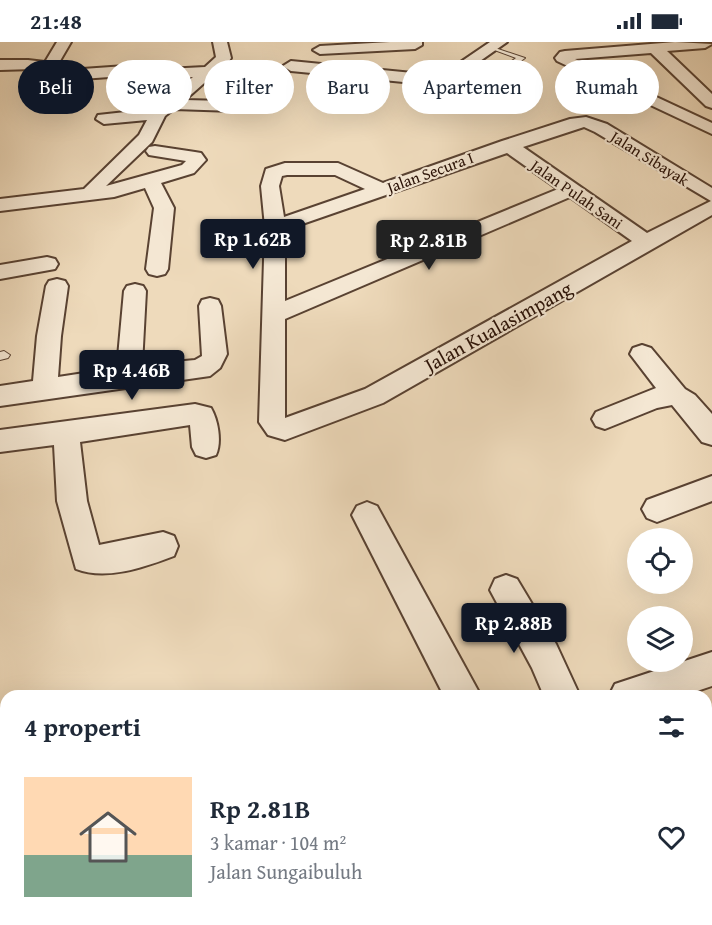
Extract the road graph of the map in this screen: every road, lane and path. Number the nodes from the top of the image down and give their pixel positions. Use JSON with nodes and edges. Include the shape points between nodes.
{"nodes":[{"id":1,"x":64,"y":42,"type":"edge"},
{"id":2,"x":220,"y":42,"type":"edge"},
{"id":3,"x":416,"y":42,"type":"edge"},
{"id":4,"x":494,"y":44,"type":"edge"},
{"id":5,"x":707,"y":45,"type":"edge"},
{"id":6,"x":655,"y":48,"type":"junction"},
{"id":7,"x":320,"y":50,"type":"dead end"},
{"id":8,"x":55,"y":60,"type":"edge"},
{"id":9,"x":222,"y":60,"type":"edge"},
{"id":10,"x":470,"y":60,"type":"edge"},
{"id":11,"x":518,"y":60,"type":"edge"},
{"id":12,"x":18,"y":65,"type":"edge"},
{"id":13,"x":0,"y":66,"type":"edge"},
{"id":14,"x":204,"y":75,"type":"edge"},
{"id":15,"x":192,"y":85,"type":"edge"},
{"id":16,"x":712,"y":102,"type":"edge"},
{"id":17,"x":663,"y":106,"type":"junction"},
{"id":18,"x":134,"y":114,"type":"edge"},
{"id":19,"x":161,"y":114,"type":"edge"},
{"id":20,"x":104,"y":119,"type":"dead end"},
{"id":21,"x":586,"y":122,"type":"joint"},
{"id":22,"x":712,"y":129,"type":"edge"},
{"id":23,"x":508,"y":145,"type":"junction"},
{"id":24,"x":155,"y":151,"type":"dead end"},
{"id":25,"x":151,"y":182,"type":"junction"},
{"id":26,"x":382,"y":190,"type":"junction"},
{"id":27,"x":571,"y":190,"type":"junction"},
{"id":28,"x":91,"y":193,"type":"junction"},
{"id":29,"x":712,"y":196,"type":"edge"},
{"id":30,"x":0,"y":205,"type":"edge"},
{"id":31,"x":712,"y":207,"type":"edge"},
{"id":32,"x":275,"y":227,"type":"junction"},
{"id":33,"x":647,"y":242,"type":"junction"},
{"id":34,"x":46,"y":264,"type":"dead end"},
{"id":35,"x":157,"y":268,"type":"dead end"},
{"id":36,"x":0,"y":272,"type":"edge"},
{"id":37,"x":57,"y":286,"type":"dead end"},
{"id":38,"x":135,"y":291,"type":"dead end"},
{"id":39,"x":210,"y":306,"type":"dead end"},
{"id":40,"x":273,"y":315,"type":"junction"},
{"id":41,"x":642,"y":354,"type":"dead end"},
{"id":42,"x":129,"y":376,"type":"junction"},
{"id":43,"x":45,"y":389,"type":"junction"},
{"id":44,"x":676,"y":395,"type":"junction"},
{"id":45,"x":0,"y":396,"type":"edge"},
{"id":46,"x":605,"y":418,"type":"dead end"},
{"id":47,"x":66,"y":432,"type":"junction"},
{"id":48,"x":712,"y":434,"type":"edge"},
{"id":49,"x":0,"y":441,"type":"edge"},
{"id":50,"x":207,"y":447,"type":"dead end"},
{"id":51,"x":712,"y":488,"type":"edge"},
{"id":52,"x":657,"y":509,"type":"dead end"},
{"id":53,"x":367,"y":515,"type":"dead end"},
{"id":54,"x":163,"y":546,"type":"dead end"},
{"id":55,"x":506,"y":590,"type":"dead end"},
{"id":56,"x":712,"y":669,"type":"edge"},
{"id":57,"x":460,"y":690,"type":"edge"},
{"id":58,"x":559,"y":690,"type":"edge"},
{"id":59,"x":646,"y":690,"type":"edge"}],
"edges":[{"from":1,"to":8,"type":"street"},
{"from":2,"to":9,"type":"street"},
{"from":3,"to":7,"type":"street"},
{"from":4,"to":10,"type":"street"},
{"from":4,"to":11,"type":"lane","via":[[521,58]]},
{"from":5,"to":6,"type":"street"},
{"from":6,"to":16,"type":"street"},
{"from":6,"to":17,"type":"street","via":[[562,58]]},
{"from":12,"to":13,"type":"street"},
{"from":14,"to":15,"type":"street"},
{"from":16,"to":17,"type":"street"},
{"from":17,"to":22,"type":"street"},
{"from":18,"to":20,"type":"street"},
{"from":19,"to":28,"type":"street","via":[[146,138]]},
{"from":21,"to":23,"type":"street","name":"Jalan Secura I"},
{"from":21,"to":29,"type":"street","name":"Jalan Sibayak"},
{"from":23,"to":26,"type":"street","name":"Jalan Secura I"},
{"from":23,"to":27,"type":"street","name":"Jalan Pulah Sani"},
{"from":24,"to":25,"type":"street","via":[[195,157],[195,162],[188,169]]},
{"from":25,"to":28,"type":"street"},
{"from":25,"to":35,"type":"street","via":[[164,208]]},
{"from":26,"to":32,"type":"street","name":"Jalan Secura I"},
{"from":26,"to":32,"type":"street","via":[[338,169],[285,169],[273,173],[270,186]]},
{"from":27,"to":33,"type":"street","name":"Jalan Pulah Sani"},
{"from":27,"to":40,"type":"street"},
{"from":28,"to":30,"type":"street"},
{"from":31,"to":33,"type":"street","name":"Jalan Kualasimpang"},
{"from":32,"to":40,"type":"street"},
{"from":33,"to":40,"type":"street","name":"Jalan Kualasimpang","via":[[374,396],[285,429],[272,422]]},
{"from":34,"to":36,"type":"street"},
{"from":37,"to":43,"type":"street"},
{"from":38,"to":42,"type":"street"},
{"from":39,"to":42,"type":"street","via":[[215,354],[211,362],[201,369]]},
{"from":41,"to":44,"type":"street"},
{"from":42,"to":43,"type":"street"},
{"from":43,"to":45,"type":"street"},
{"from":44,"to":46,"type":"street"},
{"from":44,"to":48,"type":"street"},
{"from":47,"to":49,"type":"street"},
{"from":47,"to":50,"type":"street","via":[[195,414],[204,419]]},
{"from":47,"to":54,"type":"street","via":[[72,501],[87,559],[104,560]]},
{"from":51,"to":52,"type":"street"},
{"from":53,"to":57,"type":"street"},
{"from":55,"to":58,"type":"street"},
{"from":56,"to":59,"type":"street"}]}
